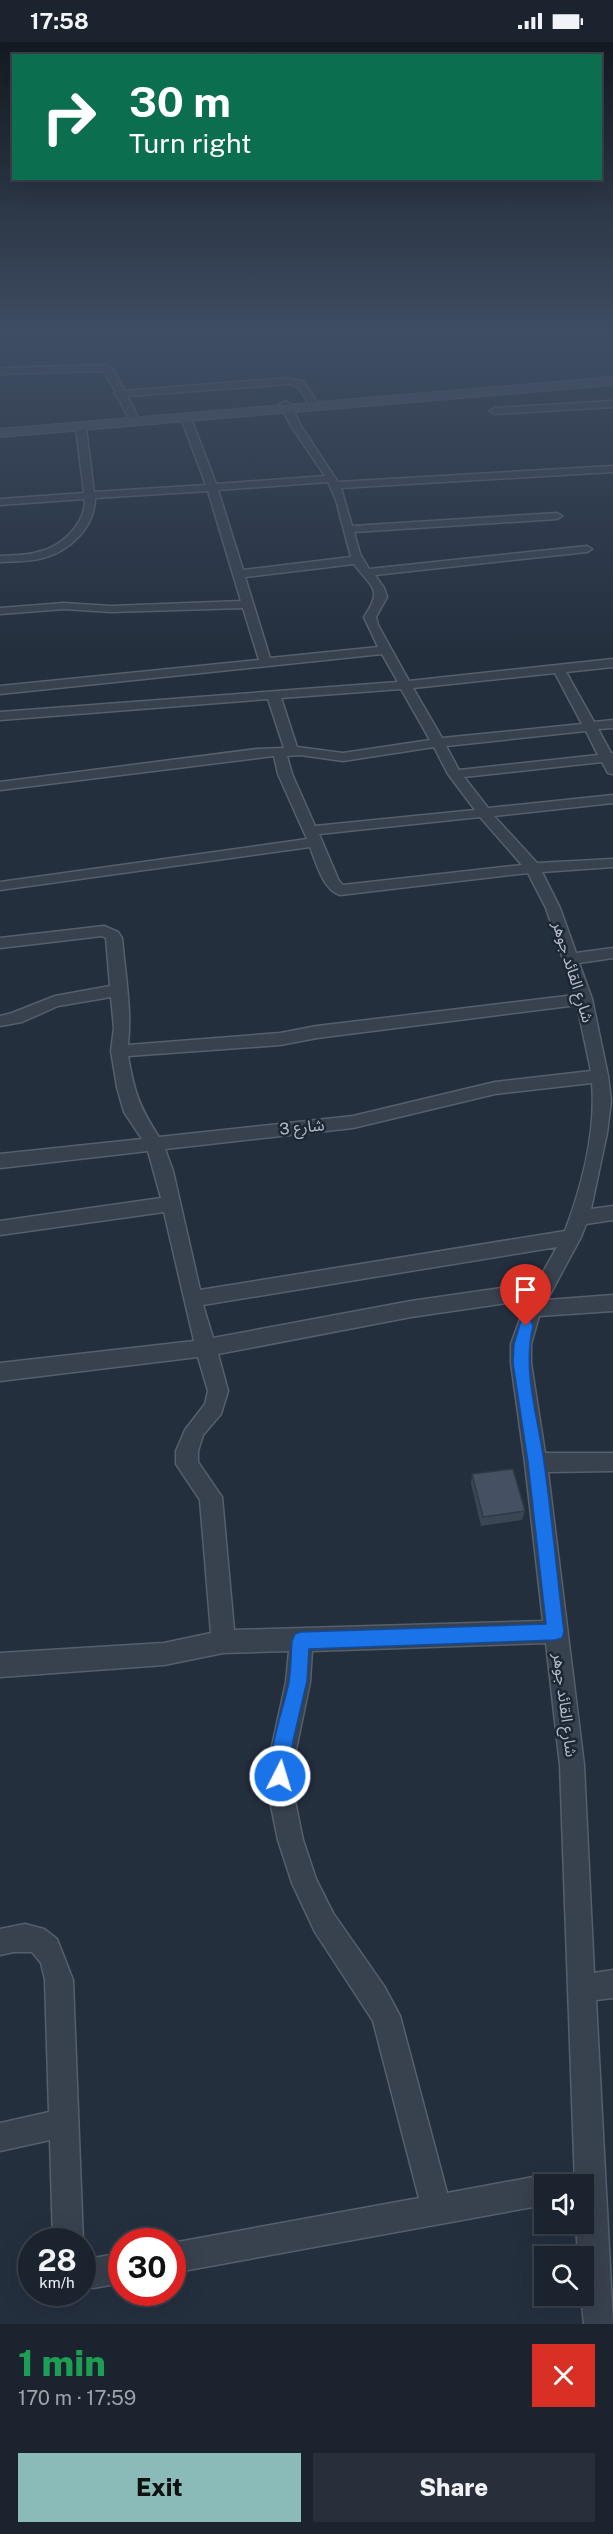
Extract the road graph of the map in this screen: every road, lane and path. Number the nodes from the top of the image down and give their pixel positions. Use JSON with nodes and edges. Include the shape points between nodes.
{"nodes":[{"id":1,"x":82,"y":438,"type":"edge"},
{"id":2,"x":194,"y":438,"type":"edge"},
{"id":3,"x":306,"y":438,"type":"edge"},
{"id":4,"x":613,"y":469,"type":"edge"},
{"id":5,"x":333,"y":482,"type":"junction"},
{"id":6,"x":212,"y":486,"type":"junction"},
{"id":7,"x":88,"y":496,"type":"junction"},
{"id":8,"x":0,"y":502,"type":"edge"},
{"id":9,"x":557,"y":516,"type":"dead end"},
{"id":10,"x":348,"y":529,"type":"junction"},
{"id":11,"x":586,"y":549,"type":"dead end"},
{"id":12,"x":0,"y":559,"type":"edge"},
{"id":13,"x":361,"y":566,"type":"junction"},
{"id":14,"x":239,"y":574,"type":"junction"},
{"id":15,"x":249,"y":604,"type":"junction"},
{"id":16,"x":0,"y":611,"type":"edge"},
{"id":17,"x":386,"y":650,"type":"junction"},
{"id":18,"x":613,"y":663,"type":"edge"},
{"id":19,"x":266,"y":664,"type":"junction"},
{"id":20,"x":559,"y":669,"type":"junction"},
{"id":21,"x":405,"y":685,"type":"junction"},
{"id":22,"x":0,"y":690,"type":"edge"},
{"id":23,"x":273,"y":694,"type":"junction"},
{"id":24,"x":0,"y":716,"type":"edge"},
{"id":25,"x":613,"y":724,"type":"edge"},
{"id":26,"x":590,"y":726,"type":"junction"},
{"id":27,"x":436,"y":743,"type":"junction"},
{"id":28,"x":285,"y":751,"type":"junction"},
{"id":29,"x":611,"y":761,"type":"edge"},
{"id":30,"x":455,"y":774,"type":"junction"},
{"id":31,"x":0,"y":786,"type":"edge"},
{"id":32,"x":613,"y":800,"type":"edge"},
{"id":33,"x":485,"y":814,"type":"junction"},
{"id":34,"x":313,"y":837,"type":"junction"},
{"id":35,"x":613,"y":863,"type":"edge"},
{"id":36,"x":533,"y":868,"type":"junction"},
{"id":37,"x":0,"y":886,"type":"edge"},
{"id":38,"x":0,"y":943,"type":"edge"},
{"id":39,"x":613,"y":952,"type":"edge"},
{"id":40,"x":570,"y":959,"type":"junction"},
{"id":41,"x":118,"y":990,"type":"junction"},
{"id":42,"x":584,"y":999,"type":"junction"},
{"id":43,"x":0,"y":1021,"type":"edge"},
{"id":44,"x":119,"y":1051,"type":"junction"},
{"id":45,"x":600,"y":1076,"type":"junction"},
{"id":46,"x":607,"y":1101,"type":"edge"},
{"id":47,"x":154,"y":1144,"type":"junction"},
{"id":48,"x":0,"y":1161,"type":"edge"},
{"id":49,"x":171,"y":1204,"type":"junction"},
{"id":50,"x":613,"y":1213,"type":"edge"},
{"id":51,"x":576,"y":1227,"type":"junction"},
{"id":52,"x":0,"y":1228,"type":"edge"},
{"id":53,"x":541,"y":1290,"type":"junction"},
{"id":54,"x":192,"y":1299,"type":"junction"},
{"id":55,"x":613,"y":1303,"type":"edge"},
{"id":56,"x":532,"y":1309,"type":"junction"},
{"id":57,"x":206,"y":1348,"type":"junction"},
{"id":58,"x":0,"y":1372,"type":"edge"},
{"id":59,"x":536,"y":1462,"type":"junction"},
{"id":60,"x":613,"y":1462,"type":"edge"},
{"id":61,"x":555,"y":1632,"type":"junction"},
{"id":62,"x":301,"y":1641,"type":"junction"},
{"id":63,"x":223,"y":1642,"type":"junction"},
{"id":64,"x":0,"y":1665,"type":"edge"},
{"id":65,"x":0,"y":1942,"type":"edge"},
{"id":66,"x":613,"y":1984,"type":"edge"},
{"id":67,"x":582,"y":1988,"type":"junction"},
{"id":68,"x":64,"y":2123,"type":"junction"},
{"id":69,"x":0,"y":2137,"type":"edge"},
{"id":70,"x":584,"y":2174,"type":"edge"},
{"id":71,"x":534,"y":2192,"type":"edge"},
{"id":72,"x":437,"y":2210,"type":"junction"},
{"id":73,"x":68,"y":2228,"type":"edge"},
{"id":74,"x":589,"y":2234,"type":"edge"},
{"id":75,"x":186,"y":2255,"type":"edge"},
{"id":76,"x":599,"y":2324,"type":"edge"}],
"edges":[{"from":1,"to":7,"type":"street"},
{"from":2,"to":6,"type":"street"},
{"from":3,"to":5,"type":"street","name":"شارع القائد جوهر"},
{"from":4,"to":5,"type":"street"},
{"from":5,"to":6,"type":"street"},
{"from":5,"to":10,"type":"street","name":"شارع القائد جوهر"},
{"from":6,"to":7,"type":"street"},
{"from":6,"to":14,"type":"street"},
{"from":7,"to":8,"type":"street"},
{"from":7,"to":12,"type":"street","via":[[89,513],[82,527],[52,551]]},
{"from":9,"to":10,"type":"street"},
{"from":10,"to":13,"type":"street","name":"شارع القائد جوهر"},
{"from":11,"to":13,"type":"street"},
{"from":13,"to":14,"type":"street"},
{"from":13,"to":17,"type":"street","name":"شارع القائد جوهر","via":[[380,591],[382,598],[370,621]]},
{"from":14,"to":15,"type":"street"},
{"from":15,"to":16,"type":"street","via":[[133,609],[64,606]]},
{"from":15,"to":19,"type":"street"},
{"from":17,"to":19,"type":"street"},
{"from":17,"to":21,"type":"street","name":"شارع القائد جوهر"},
{"from":18,"to":20,"type":"street"},
{"from":19,"to":22,"type":"street"},
{"from":20,"to":21,"type":"street"},
{"from":20,"to":26,"type":"street"},
{"from":21,"to":23,"type":"street"},
{"from":21,"to":27,"type":"street","name":"شارع القائد جوهر"},
{"from":23,"to":24,"type":"street"},
{"from":23,"to":28,"type":"street"},
{"from":25,"to":26,"type":"street"},
{"from":26,"to":27,"type":"street"},
{"from":26,"to":29,"type":"street"},
{"from":27,"to":28,"type":"street","via":[[343,757]]},
{"from":27,"to":30,"type":"street","name":"شارع القائد جوهر"},
{"from":28,"to":31,"type":"street"},
{"from":28,"to":34,"type":"street","via":[[285,774]]},
{"from":29,"to":30,"type":"street"},
{"from":30,"to":33,"type":"street","name":"شارع القائد جوهر"},
{"from":32,"to":33,"type":"street"},
{"from":33,"to":34,"type":"street"},
{"from":33,"to":36,"type":"street","name":"شارع القائد جوهر"},
{"from":34,"to":36,"type":"street","via":[[333,883],[340,890]]},
{"from":34,"to":37,"type":"street"},
{"from":35,"to":36,"type":"street"},
{"from":36,"to":40,"type":"street","name":"شارع القائد جوهر","via":[[553,908]]},
{"from":38,"to":41,"type":"street","via":[[109,932],[115,945]]},
{"from":39,"to":40,"type":"street"},
{"from":40,"to":42,"type":"street","name":"شارع القائد جوهر"},
{"from":41,"to":43,"type":"street","via":[[55,1001]]},
{"from":41,"to":44,"type":"street","via":[[122,1028]]},
{"from":42,"to":44,"type":"street","via":[[280,1040]]},
{"from":42,"to":45,"type":"street","name":"شارع القائد جوهر"},
{"from":44,"to":47,"type":"street","via":[[133,1112]]},
{"from":45,"to":46,"type":"street","name":"شارع القائد جوهر"},
{"from":45,"to":47,"type":"street","name":"شارع 3","via":[[495,1088],[353,1122]]},
{"from":46,"to":51,"type":"street","name":"شارع القائد جوهر"},
{"from":47,"to":48,"type":"street","name":"شارع 3"},
{"from":47,"to":49,"type":"street"},
{"from":49,"to":52,"type":"street"},
{"from":49,"to":54,"type":"street"},
{"from":50,"to":51,"type":"street"},
{"from":51,"to":53,"type":"street","name":"شارع القائد جوهر"},
{"from":51,"to":54,"type":"street"},
{"from":53,"to":56,"type":"street","name":"شارع القائد جوهر"},
{"from":53,"to":57,"type":"street","via":[[411,1309]]},
{"from":54,"to":57,"type":"street"},
{"from":55,"to":56,"type":"street"},
{"from":56,"to":59,"type":"street","name":"شارع القائد جوهر","via":[[521,1344],[521,1363]]},
{"from":57,"to":58,"type":"street"},
{"from":57,"to":63,"type":"street","via":[[218,1391],[210,1414],[195,1430],[187,1464],[211,1497]]},
{"from":59,"to":60,"type":"street"},
{"from":59,"to":61,"type":"street","name":"شارع القائد جوهر"},
{"from":61,"to":62,"type":"street"},
{"from":61,"to":67,"type":"street","name":"شارع القائد جوهر","via":[[572,1765]]},
{"from":62,"to":63,"type":"street"},
{"from":62,"to":72,"type":"street","via":[[298,1681],[283,1741],[280,1776],[286,1820],[314,1906],[372,1989],[386,2016]]},
{"from":63,"to":64,"type":"street","via":[[164,1654]]},
{"from":65,"to":68,"type":"street","via":[[34,1938],[48,1945],[54,1958],[59,1980]]},
{"from":66,"to":67,"type":"street"},
{"from":67,"to":70,"type":"street","name":"شارع القائد جوهر"},
{"from":68,"to":69,"type":"street"},
{"from":68,"to":73,"type":"street"},
{"from":71,"to":72,"type":"street"},
{"from":72,"to":75,"type":"street"},
{"from":74,"to":76,"type":"street","name":"شارع القائد جوهر"}]}
